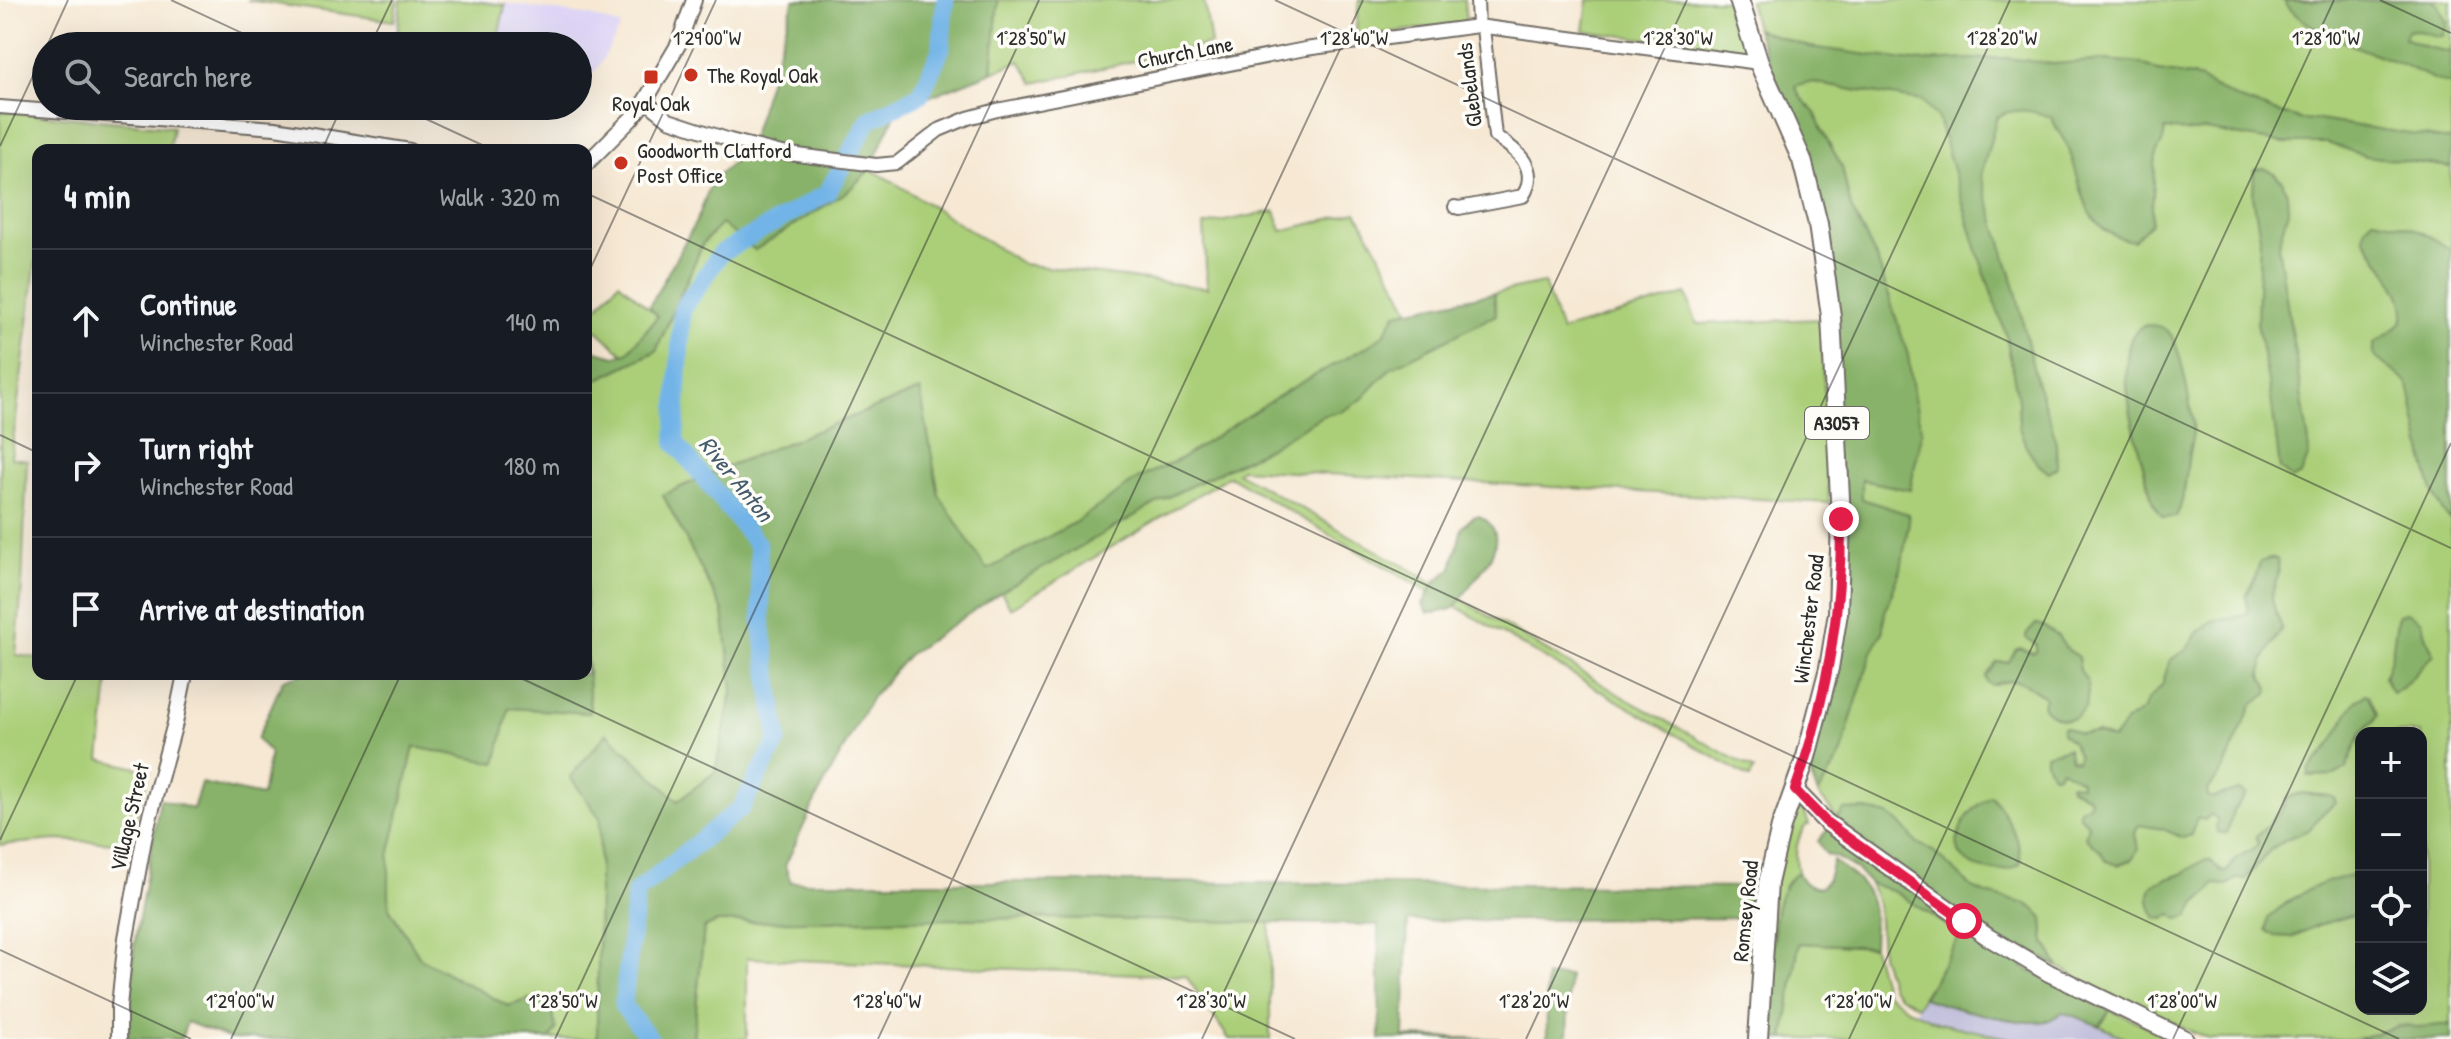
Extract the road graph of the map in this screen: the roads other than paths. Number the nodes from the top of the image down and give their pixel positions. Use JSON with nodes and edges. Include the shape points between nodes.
{"nodes":[{"id":1,"x":694,"y":0,"type":"edge"},
{"id":2,"x":1477,"y":0,"type":"edge"},
{"id":3,"x":1739,"y":0,"type":"edge"},
{"id":4,"x":1480,"y":27,"type":"junction"},
{"id":5,"x":1759,"y":63,"type":"junction"},
{"id":6,"x":645,"y":101,"type":"junction"},
{"id":7,"x":0,"y":107,"type":"edge"},
{"id":8,"x":32,"y":108,"type":"edge"},
{"id":9,"x":162,"y":120,"type":"edge"},
{"id":10,"x":373,"y":144,"type":"edge"},
{"id":11,"x":592,"y":158,"type":"edge"},
{"id":12,"x":1455,"y":207,"type":"dead end"},
{"id":13,"x":184,"y":680,"type":"edge"},
{"id":14,"x":1795,"y":790,"type":"junction"},
{"id":15,"x":119,"y":1039,"type":"edge"},
{"id":16,"x":1758,"y":1039,"type":"edge"},
{"id":17,"x":2185,"y":1039,"type":"edge"}],
"edges":[{"from":1,"to":6,"type":"street","via":[[678,45]]},
{"from":2,"to":4,"type":"street","name":"Glebelands"},
{"from":3,"to":5,"type":"main road","name":"Winchester Road","number":"A3057"},
{"from":4,"to":5,"type":"street","name":"Church Lane"},
{"from":4,"to":6,"type":"street","name":"Church Lane","via":[[1305,49],[997,110],[939,130],[897,163],[876,165],[782,153],[709,133],[669,120]]},
{"from":4,"to":12,"type":"street","name":"Glebelands","via":[[1495,136],[1527,165],[1530,185],[1523,196]]},
{"from":5,"to":14,"type":"main road","name":"Winchester Road","number":"A3057","via":[[1810,184],[1827,278],[1835,380],[1842,549],[1838,613],[1829,668]]},
{"from":6,"to":11,"type":"street"},
{"from":7,"to":8,"type":"street"},
{"from":9,"to":10,"type":"street","via":[[275,128]]},
{"from":13,"to":15,"type":"street","name":"Village Street","via":[[147,824],[122,970]]},
{"from":14,"to":16,"type":"main road","name":"Romsey Road","number":"A3057","via":[[1768,883]]},
{"from":14,"to":17,"type":"main road","via":[[1837,830],[1988,937]]}]}
